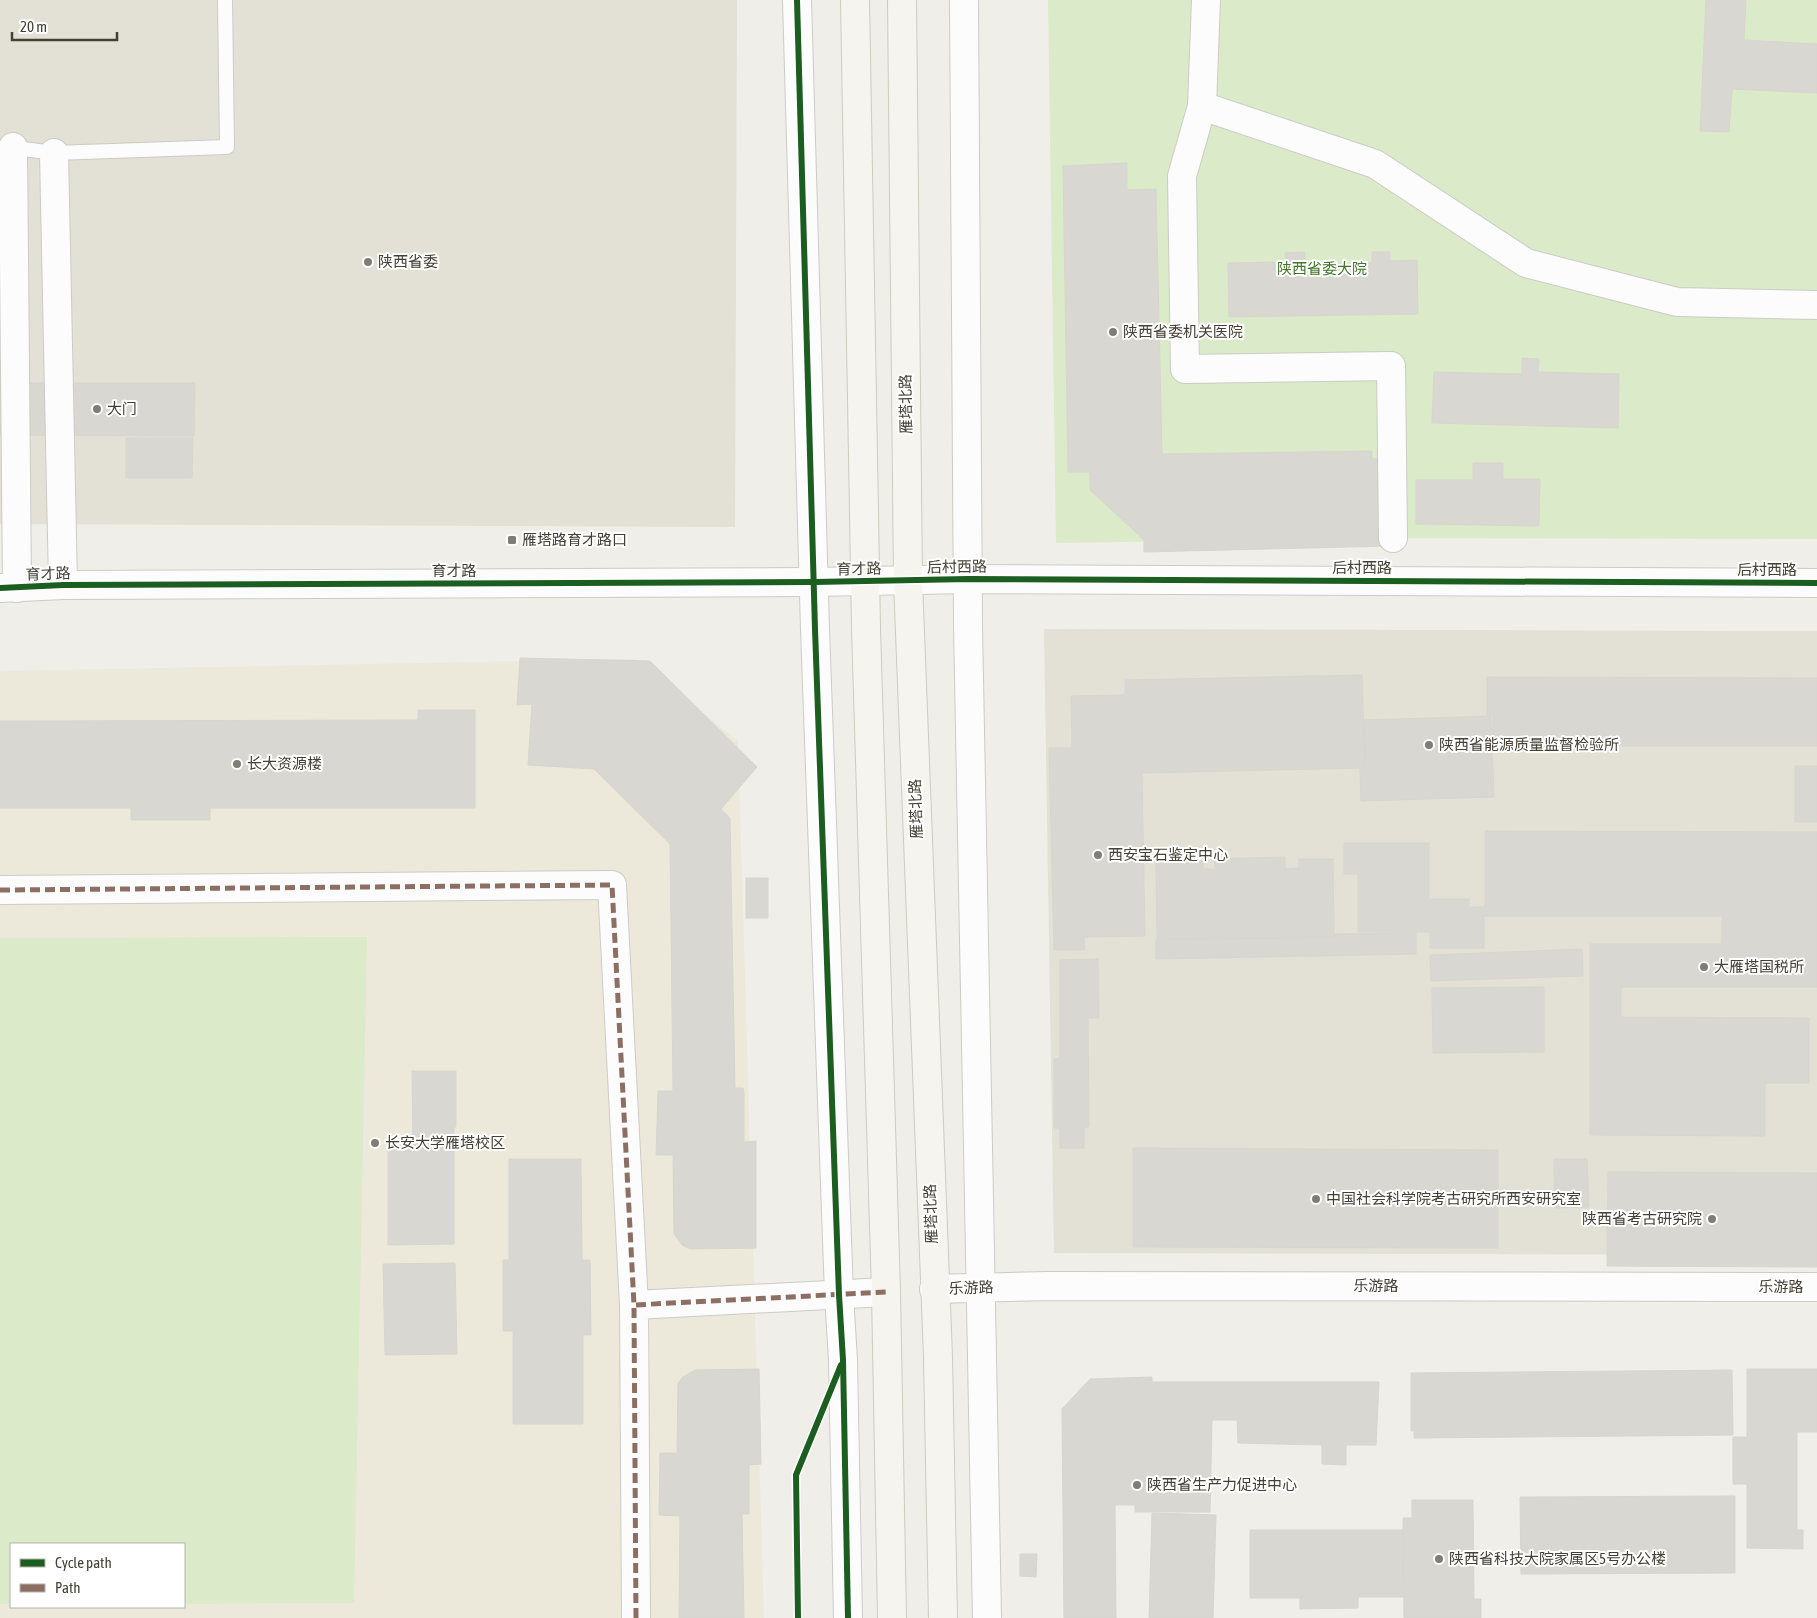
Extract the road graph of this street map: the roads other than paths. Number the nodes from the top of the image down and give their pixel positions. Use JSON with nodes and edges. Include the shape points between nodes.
{"nodes":[{"id":1,"x":225,"y":0,"type":"edge"},
{"id":2,"x":798,"y":0,"type":"edge"},
{"id":3,"x":855,"y":0,"type":"edge"},
{"id":4,"x":902,"y":0,"type":"edge"},
{"id":5,"x":964,"y":0,"type":"edge"},
{"id":6,"x":1206,"y":0,"type":"edge"},
{"id":7,"x":1202,"y":106,"type":"junction"},
{"id":8,"x":6,"y":147,"type":"edge"},
{"id":9,"x":54,"y":153,"type":"junction"},
{"id":10,"x":1817,"y":305,"type":"edge"},
{"id":11,"x":1393,"y":538,"type":"dead end"},
{"id":12,"x":968,"y":580,"type":"junction"},
{"id":13,"x":865,"y":581,"type":"junction"},
{"id":14,"x":908,"y":581,"type":"junction"},
{"id":15,"x":814,"y":582,"type":"junction"},
{"id":16,"x":1817,"y":583,"type":"edge"},
{"id":17,"x":63,"y":585,"type":"junction"},
{"id":18,"x":9,"y":588,"type":"edge"},
{"id":19,"x":0,"y":890,"type":"edge"},
{"id":20,"x":1817,"y":1287,"type":"edge"},
{"id":21,"x":981,"y":1288,"type":"junction"},
{"id":22,"x":934,"y":1290,"type":"junction"},
{"id":23,"x":886,"y":1292,"type":"junction"},
{"id":24,"x":839,"y":1295,"type":"junction"},
{"id":25,"x":634,"y":1304,"type":"junction"},
{"id":26,"x":636,"y":1618,"type":"edge"},
{"id":27,"x":848,"y":1618,"type":"edge"},
{"id":28,"x":892,"y":1618,"type":"edge"},
{"id":29,"x":943,"y":1618,"type":"edge"},
{"id":30,"x":987,"y":1618,"type":"edge"}],
"edges":[{"from":1,"to":9,"type":"lane","via":[[227,147]]},
{"from":2,"to":15,"type":"street"},
{"from":3,"to":13,"type":"main road"},
{"from":4,"to":14,"type":"main road","name":"雁塔北路"},
{"from":5,"to":12,"type":"street"},
{"from":6,"to":7,"type":"street"},
{"from":7,"to":10,"type":"street","via":[[1375,164],[1526,263],[1677,302]]},
{"from":7,"to":11,"type":"street","via":[[1182,176],[1185,369],[1391,366]]},
{"from":8,"to":9,"type":"lane"},
{"from":8,"to":18,"type":"street"},
{"from":9,"to":17,"type":"street"},
{"from":12,"to":14,"type":"street","name":"后村西路"},
{"from":12,"to":16,"type":"street","name":"后村西路"},
{"from":12,"to":21,"type":"street"},
{"from":13,"to":14,"type":"street","name":"育才路"},
{"from":13,"to":15,"type":"street","name":"育才路"},
{"from":13,"to":23,"type":"main road"},
{"from":14,"to":22,"type":"main road","name":"雁塔北路"},
{"from":15,"to":17,"type":"street","name":"育才路"},
{"from":15,"to":24,"type":"street"},
{"from":17,"to":18,"type":"street","name":"育才路"},
{"from":19,"to":25,"type":"street","via":[[612,885]]},
{"from":20,"to":21,"type":"street","name":"乐游路"},
{"from":21,"to":22,"type":"street","name":"乐游路"},
{"from":21,"to":30,"type":"street"},
{"from":22,"to":29,"type":"main road","name":"雁塔北路"},
{"from":23,"to":24,"type":"street"},
{"from":23,"to":28,"type":"main road"},
{"from":24,"to":25,"type":"street"},
{"from":24,"to":27,"type":"street"},
{"from":25,"to":26,"type":"street"}]}
